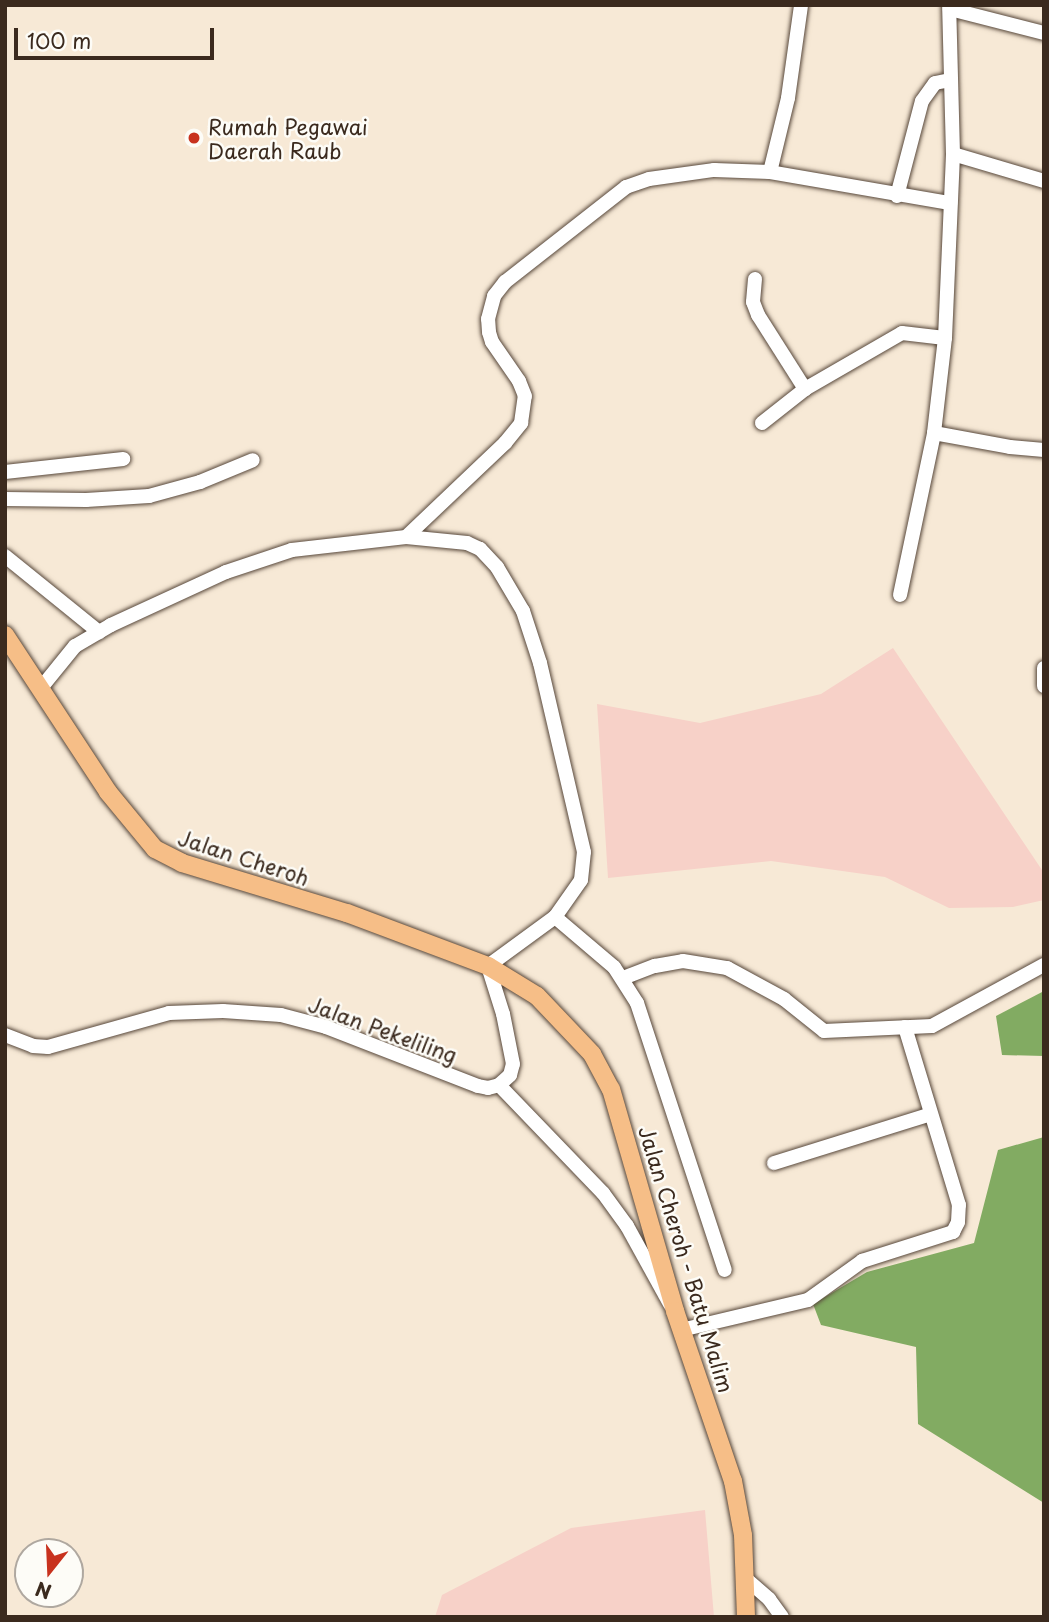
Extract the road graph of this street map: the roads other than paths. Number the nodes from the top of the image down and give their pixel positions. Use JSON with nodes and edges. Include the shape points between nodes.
{"nodes":[{"id":1,"x":800,"y":5,"type":"edge"},
{"id":2,"x":949,"y":7,"type":"edge"},
{"id":3,"x":1044,"y":33,"type":"edge"},
{"id":4,"x":950,"y":80,"type":"junction"},
{"id":5,"x":953,"y":154,"type":"junction"},
{"id":6,"x":770,"y":172,"type":"junction"},
{"id":7,"x":1044,"y":181,"type":"edge"},
{"id":8,"x":897,"y":196,"type":"junction"},
{"id":9,"x":950,"y":203,"type":"junction"},
{"id":10,"x":755,"y":279,"type":"dead end"},
{"id":11,"x":945,"y":338,"type":"junction"},
{"id":12,"x":805,"y":389,"type":"junction"},
{"id":13,"x":762,"y":423,"type":"dead end"},
{"id":14,"x":934,"y":433,"type":"junction"},
{"id":15,"x":1044,"y":450,"type":"edge"},
{"id":16,"x":122,"y":460,"type":"dead end"},
{"id":17,"x":253,"y":460,"type":"dead end"},
{"id":18,"x":5,"y":472,"type":"edge"},
{"id":19,"x":5,"y":499,"type":"edge"},
{"id":20,"x":406,"y":537,"type":"junction"},
{"id":21,"x":5,"y":556,"type":"edge"},
{"id":22,"x":900,"y":595,"type":"dead end"},
{"id":23,"x":99,"y":632,"type":"junction"},
{"id":24,"x":5,"y":635,"type":"edge"},
{"id":25,"x":1044,"y":667,"type":"edge"},
{"id":26,"x":1044,"y":686,"type":"edge"},
{"id":27,"x":41,"y":688,"type":"junction"},
{"id":28,"x":555,"y":917,"type":"junction"},
{"id":29,"x":1044,"y":965,"type":"edge"},
{"id":30,"x":488,"y":966,"type":"junction"},
{"id":31,"x":623,"y":978,"type":"junction"},
{"id":32,"x":905,"y":1027,"type":"junction"},
{"id":33,"x":5,"y":1035,"type":"edge"},
{"id":34,"x":499,"y":1085,"type":"junction"},
{"id":35,"x":931,"y":1114,"type":"junction"},
{"id":36,"x":774,"y":1163,"type":"dead end"},
{"id":37,"x":725,"y":1270,"type":"dead end"},
{"id":38,"x":675,"y":1311,"type":"junction"},
{"id":39,"x":681,"y":1330,"type":"junction"},
{"id":40,"x":745,"y":1578,"type":"junction"},
{"id":41,"x":746,"y":1617,"type":"edge"},
{"id":42,"x":782,"y":1617,"type":"edge"}],
"edges":[{"from":1,"to":6,"type":"street","via":[[788,98]]},
{"from":2,"to":3,"type":"street"},
{"from":2,"to":4,"type":"street"},
{"from":4,"to":5,"type":"street"},
{"from":4,"to":8,"type":"street","via":[[935,83],[922,102]]},
{"from":5,"to":7,"type":"street"},
{"from":5,"to":9,"type":"street"},
{"from":6,"to":8,"type":"street"},
{"from":6,"to":20,"type":"street","via":[[714,170],[625,187],[505,282],[489,308],[489,332],[519,381],[524,396],[521,422],[505,443]]},
{"from":8,"to":9,"type":"street"},
{"from":9,"to":11,"type":"street"},
{"from":10,"to":12,"type":"street","via":[[753,302],[758,315]]},
{"from":11,"to":12,"type":"street","via":[[902,333]]},
{"from":11,"to":14,"type":"street"},
{"from":12,"to":13,"type":"street"},
{"from":14,"to":15,"type":"street"},
{"from":14,"to":22,"type":"street"},
{"from":16,"to":18,"type":"street"},
{"from":17,"to":19,"type":"street","via":[[149,496]]},
{"from":20,"to":23,"type":"street","via":[[292,550],[226,572]]},
{"from":20,"to":28,"type":"street","via":[[480,549],[497,567],[523,611],[540,663],[584,852],[581,880]]},
{"from":21,"to":23,"type":"street"},
{"from":23,"to":27,"type":"street","via":[[75,646]]},
{"from":24,"to":27,"type":"main road","name":"Jalan Cheroh"},
{"from":25,"to":26,"type":"street"},
{"from":27,"to":30,"type":"main road","name":"Jalan Cheroh","via":[[108,792],[155,849],[182,863],[347,913]]},
{"from":28,"to":30,"type":"street"},
{"from":28,"to":31,"type":"street"},
{"from":29,"to":32,"type":"street","via":[[932,1026]]},
{"from":30,"to":34,"type":"street","via":[[513,1064],[510,1075]]},
{"from":30,"to":38,"type":"main road","name":"Jalan Cheroh - Batu Malim","via":[[537,996],[592,1054],[615,1101]]},
{"from":31,"to":32,"type":"street","via":[[683,961],[709,964],[738,973],[784,999],[824,1031]]},
{"from":31,"to":37,"type":"street","via":[[637,1003]]},
{"from":32,"to":35,"type":"street"},
{"from":33,"to":34,"type":"street","name":"Jalan Pekeliling","via":[[48,1047],[169,1013],[281,1015],[326,1027],[478,1086]]},
{"from":34,"to":38,"type":"street","via":[[603,1193]]},
{"from":35,"to":36,"type":"street"},
{"from":35,"to":39,"type":"street","via":[[959,1205],[953,1232],[862,1261],[808,1300]]},
{"from":38,"to":39,"type":"main road","name":"Jalan Cheroh - Batu Malim"},
{"from":39,"to":40,"type":"main road","name":"Jalan Cheroh - Batu Malim","via":[[733,1481]]},
{"from":40,"to":41,"type":"main road","name":"Jalan Cheroh - Batu Malim"},
{"from":40,"to":42,"type":"street"}]}
